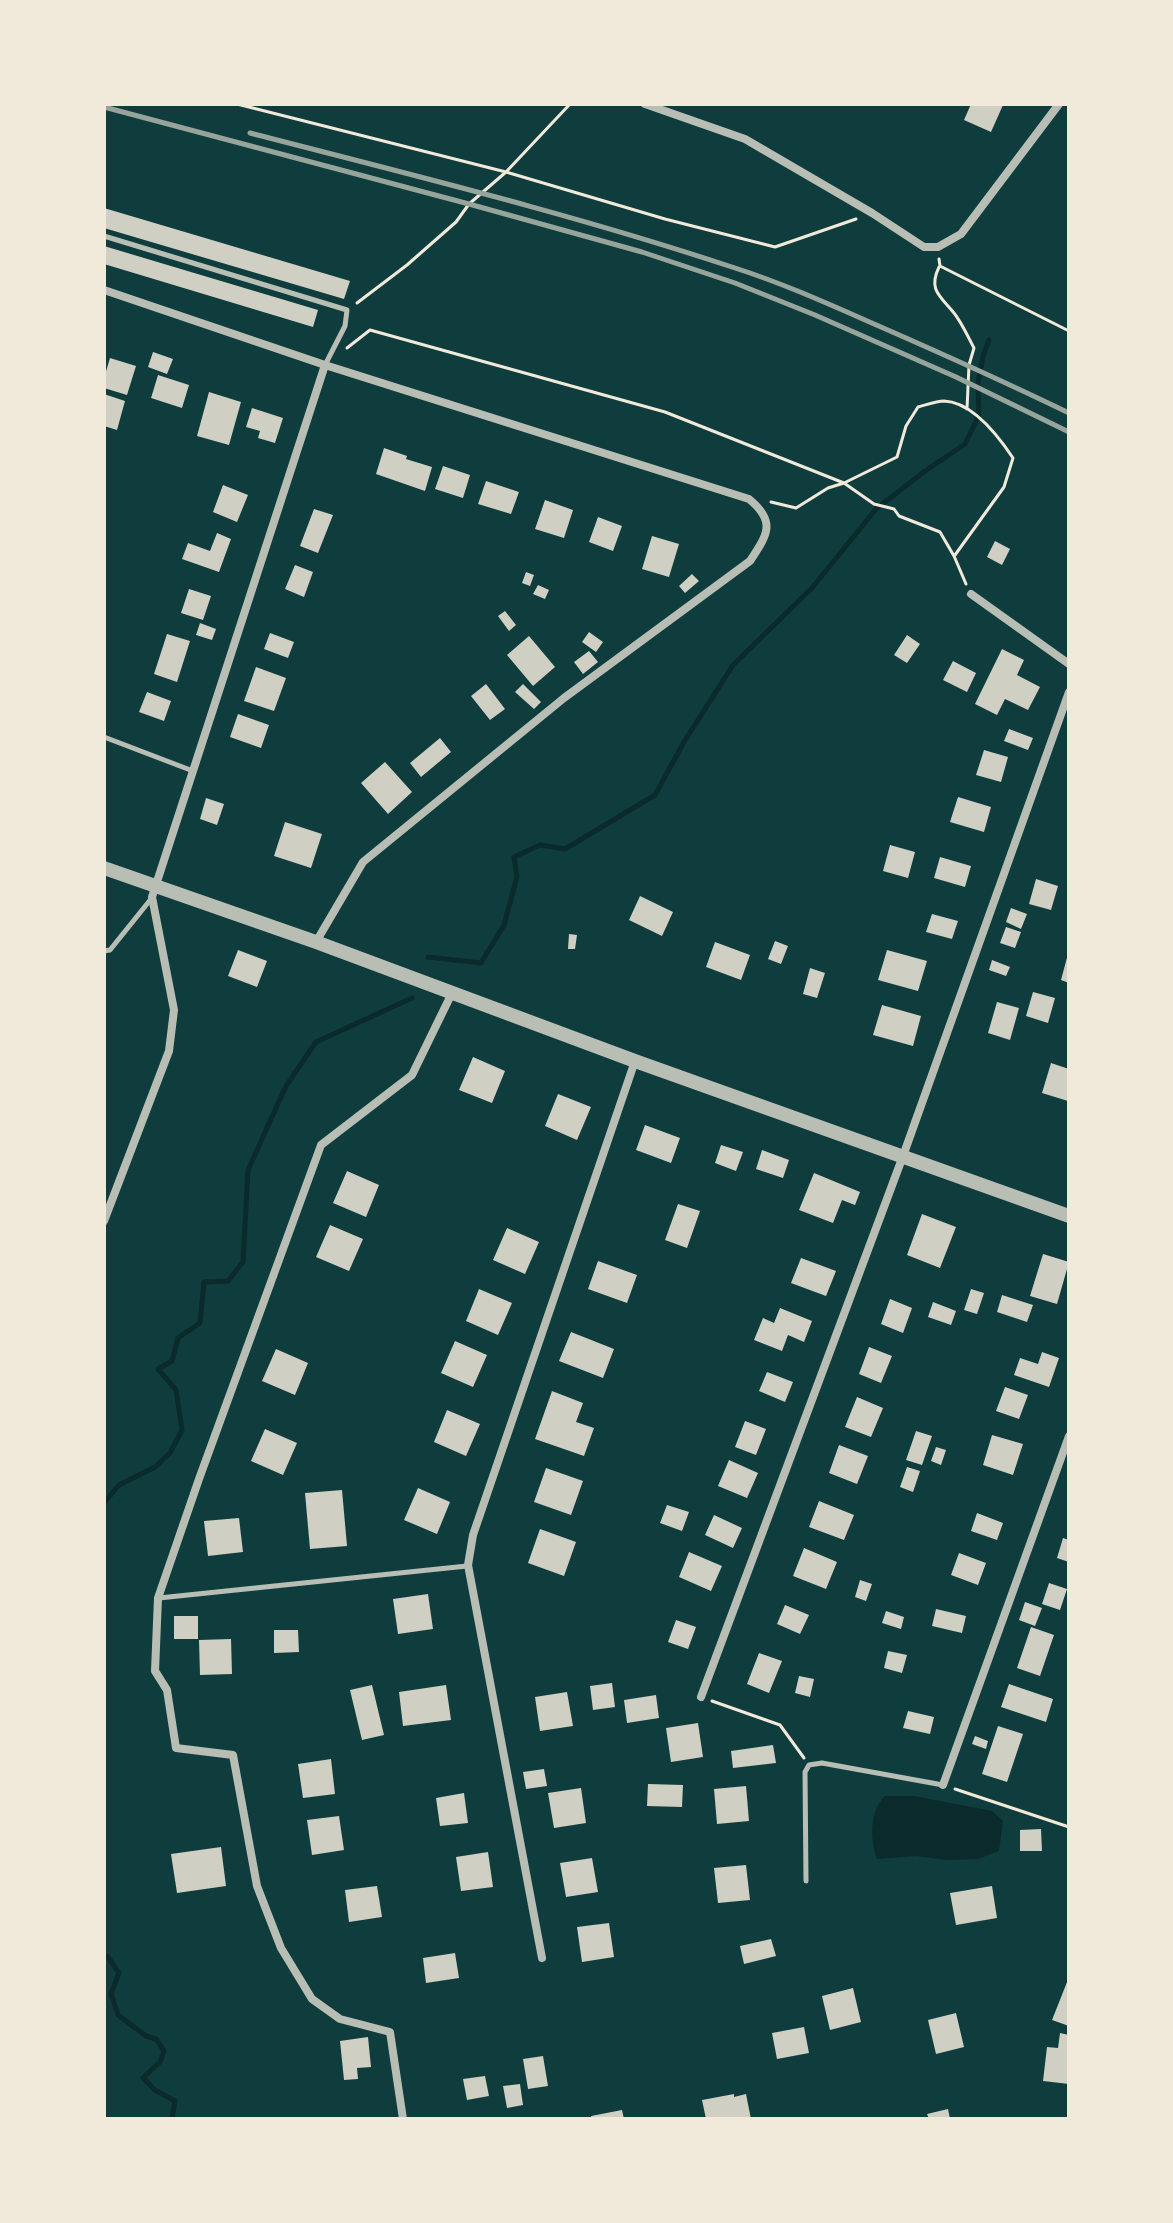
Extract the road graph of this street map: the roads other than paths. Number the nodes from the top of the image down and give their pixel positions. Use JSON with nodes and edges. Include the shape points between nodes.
{"nodes":[{"id":1,"x":645,"y":104,"type":"edge"},
{"id":2,"x":1059,"y":104,"type":"edge"},
{"id":3,"x":104,"y":236,"type":"edge"},
{"id":4,"x":104,"y":290,"type":"edge"},
{"id":5,"x":325,"y":365,"type":"junction"},
{"id":6,"x":971,"y":594,"type":"road end"},
{"id":7,"x":1069,"y":664,"type":"edge"},
{"id":8,"x":1069,"y":692,"type":"edge"},
{"id":9,"x":104,"y":737,"type":"edge"},
{"id":10,"x":194,"y":771,"type":"junction"},
{"id":11,"x":104,"y":868,"type":"edge"},
{"id":12,"x":154,"y":892,"type":"junction"},
{"id":13,"x":316,"y":942,"type":"junction"},
{"id":14,"x":104,"y":951,"type":"edge"},
{"id":15,"x":452,"y":993,"type":"junction"},
{"id":16,"x":635,"y":1061,"type":"junction"},
{"id":17,"x":903,"y":1156,"type":"junction"},
{"id":18,"x":1069,"y":1216,"type":"edge"},
{"id":19,"x":104,"y":1221,"type":"edge"},
{"id":20,"x":1069,"y":1436,"type":"edge"},
{"id":21,"x":468,"y":1565,"type":"junction"},
{"id":22,"x":158,"y":1598,"type":"junction"},
{"id":23,"x":701,"y":1697,"type":"road end"},
{"id":24,"x":943,"y":1785,"type":"joint"},
{"id":25,"x":806,"y":1881,"type":"dead end"},
{"id":26,"x":542,"y":1958,"type":"dead end"},
{"id":27,"x":403,"y":2119,"type":"edge"}],
"edges":[{"from":1,"to":2,"type":"street","via":[[745,139],[924,247],[938,247],[961,234]]},
{"from":3,"to":5,"type":"lane","via":[[347,310],[345,326]]},
{"from":4,"to":5,"type":"street"},
{"from":5,"to":10,"type":"street"},
{"from":5,"to":13,"type":"street","via":[[749,499],[768,522],[750,561],[564,698],[363,862]]},
{"from":6,"to":7,"type":"street"},
{"from":8,"to":17,"type":"street"},
{"from":9,"to":10,"type":"lane"},
{"from":10,"to":12,"type":"street"},
{"from":11,"to":12,"type":"street"},
{"from":12,"to":13,"type":"street"},
{"from":12,"to":14,"type":"lane"},
{"from":12,"to":19,"type":"street","via":[[174,1010],[169,1051]]},
{"from":13,"to":15,"type":"street"},
{"from":15,"to":16,"type":"street"},
{"from":15,"to":22,"type":"street","via":[[412,1075],[321,1145]]},
{"from":16,"to":17,"type":"street"},
{"from":16,"to":21,"type":"street","via":[[473,1535]]},
{"from":17,"to":18,"type":"street"},
{"from":17,"to":23,"type":"street"},
{"from":20,"to":24,"type":"street"},
{"from":21,"to":22,"type":"lane"},
{"from":21,"to":26,"type":"street"},
{"from":22,"to":27,"type":"street","via":[[155,1671],[167,1690],[176,1748],[233,1755],[257,1886],[281,1948],[312,1999],[340,2019],[390,2032]]},
{"from":24,"to":25,"type":"lane","via":[[809,1765]]}]}
